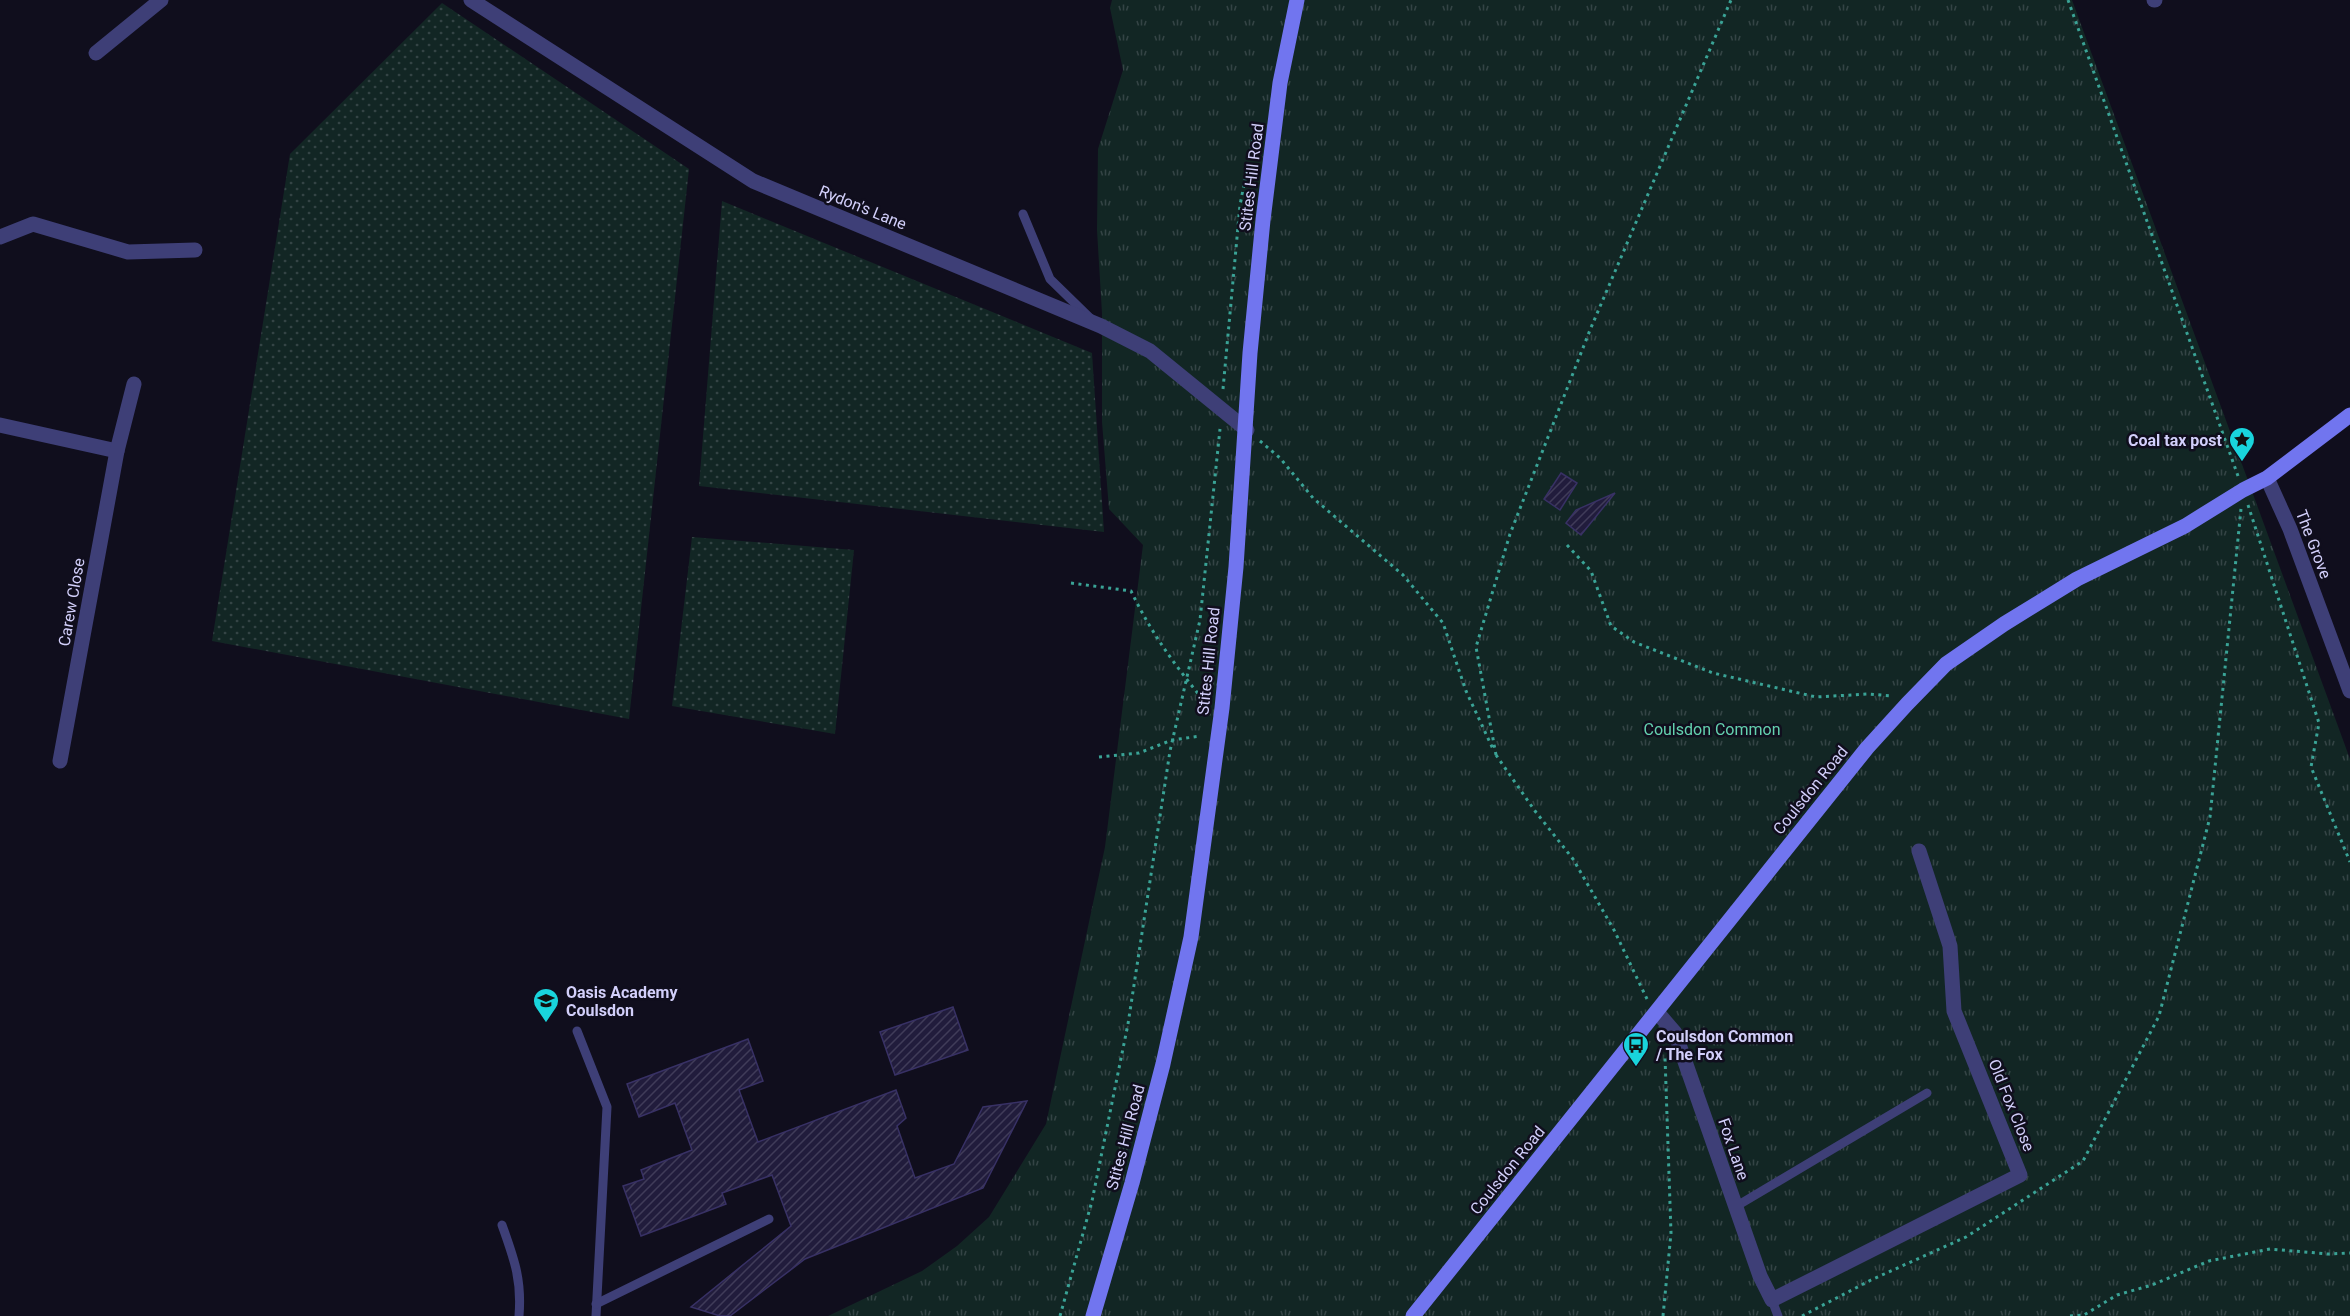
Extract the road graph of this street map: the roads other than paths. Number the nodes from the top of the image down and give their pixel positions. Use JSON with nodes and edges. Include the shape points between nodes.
{"nodes":[{"id":1,"x":161,"y":0,"type":"edge"},
{"id":2,"x":471,"y":0,"type":"edge"},
{"id":3,"x":1297,"y":0,"type":"edge"},
{"id":4,"x":96,"y":53,"type":"dead end"},
{"id":5,"x":1023,"y":214,"type":"dead end"},
{"id":6,"x":0,"y":237,"type":"edge"},
{"id":7,"x":195,"y":250,"type":"dead end"},
{"id":8,"x":1094,"y":323,"type":"junction"},
{"id":9,"x":134,"y":384,"type":"dead end"},
{"id":10,"x":2350,"y":415,"type":"edge"},
{"id":11,"x":0,"y":425,"type":"edge"},
{"id":12,"x":1247,"y":430,"type":"junction"},
{"id":13,"x":117,"y":451,"type":"junction"},
{"id":14,"x":2267,"y":478,"type":"junction"},
{"id":15,"x":2350,"y":691,"type":"edge"},
{"id":16,"x":60,"y":761,"type":"dead end"},
{"id":17,"x":1919,"y":851,"type":"dead end"},
{"id":18,"x":1657,"y":1012,"type":"junction"},
{"id":19,"x":577,"y":1031,"type":"dead end"},
{"id":20,"x":1927,"y":1093,"type":"dead end"},
{"id":21,"x":1735,"y":1207,"type":"junction"},
{"id":22,"x":769,"y":1219,"type":"dead end"},
{"id":23,"x":502,"y":1225,"type":"dead end"},
{"id":24,"x":1772,"y":1300,"type":"junction"},
{"id":25,"x":596,"y":1304,"type":"junction"},
{"id":26,"x":519,"y":1316,"type":"edge"},
{"id":27,"x":596,"y":1316,"type":"edge"},
{"id":28,"x":1093,"y":1316,"type":"edge"},
{"id":29,"x":1413,"y":1316,"type":"edge"},
{"id":30,"x":1778,"y":1316,"type":"edge"}],
"edges":[{"from":1,"to":4,"type":"street"},
{"from":2,"to":8,"type":"street","name":"Rydon's Lane","via":[[753,181]]},
{"from":3,"to":12,"type":"street","name":"Stites Hill Road","via":[[1280,83],[1263,219]]},
{"from":5,"to":8,"type":"lane","via":[[1050,279]]},
{"from":6,"to":7,"type":"street","via":[[33,224],[128,252]]},
{"from":8,"to":12,"type":"street","name":"Rydon's Lane","via":[[1150,351]]},
{"from":9,"to":13,"type":"street","name":"Carew Close"},
{"from":10,"to":14,"type":"street","name":"Coulsdon Road"},
{"from":11,"to":13,"type":"street"},
{"from":12,"to":28,"type":"street","name":"Stites Hill Road","via":[[1222,708],[1192,926],[1178,1001],[1132,1183]]},
{"from":13,"to":16,"type":"street","name":"Carew Close"},
{"from":14,"to":15,"type":"street","name":"The Grove"},
{"from":14,"to":18,"type":"street","name":"Coulsdon Road","via":[[2185,526],[2078,579],[1946,664],[1868,748]]},
{"from":17,"to":24,"type":"street","name":"Old Fox Close","via":[[1950,946],[1954,1011],[2020,1175]]},
{"from":18,"to":21,"type":"street","name":"Fox Lane","via":[[1675,1033]]},
{"from":18,"to":29,"type":"street","name":"Coulsdon Road"},
{"from":19,"to":25,"type":"lane","via":[[607,1107]]},
{"from":20,"to":21,"type":"lane"},
{"from":21,"to":24,"type":"street","name":"Fox Lane"},
{"from":22,"to":25,"type":"lane"},
{"from":23,"to":26,"type":"lane","via":[[519,1272]]},
{"from":24,"to":30,"type":"lane"},
{"from":25,"to":27,"type":"lane"}]}
